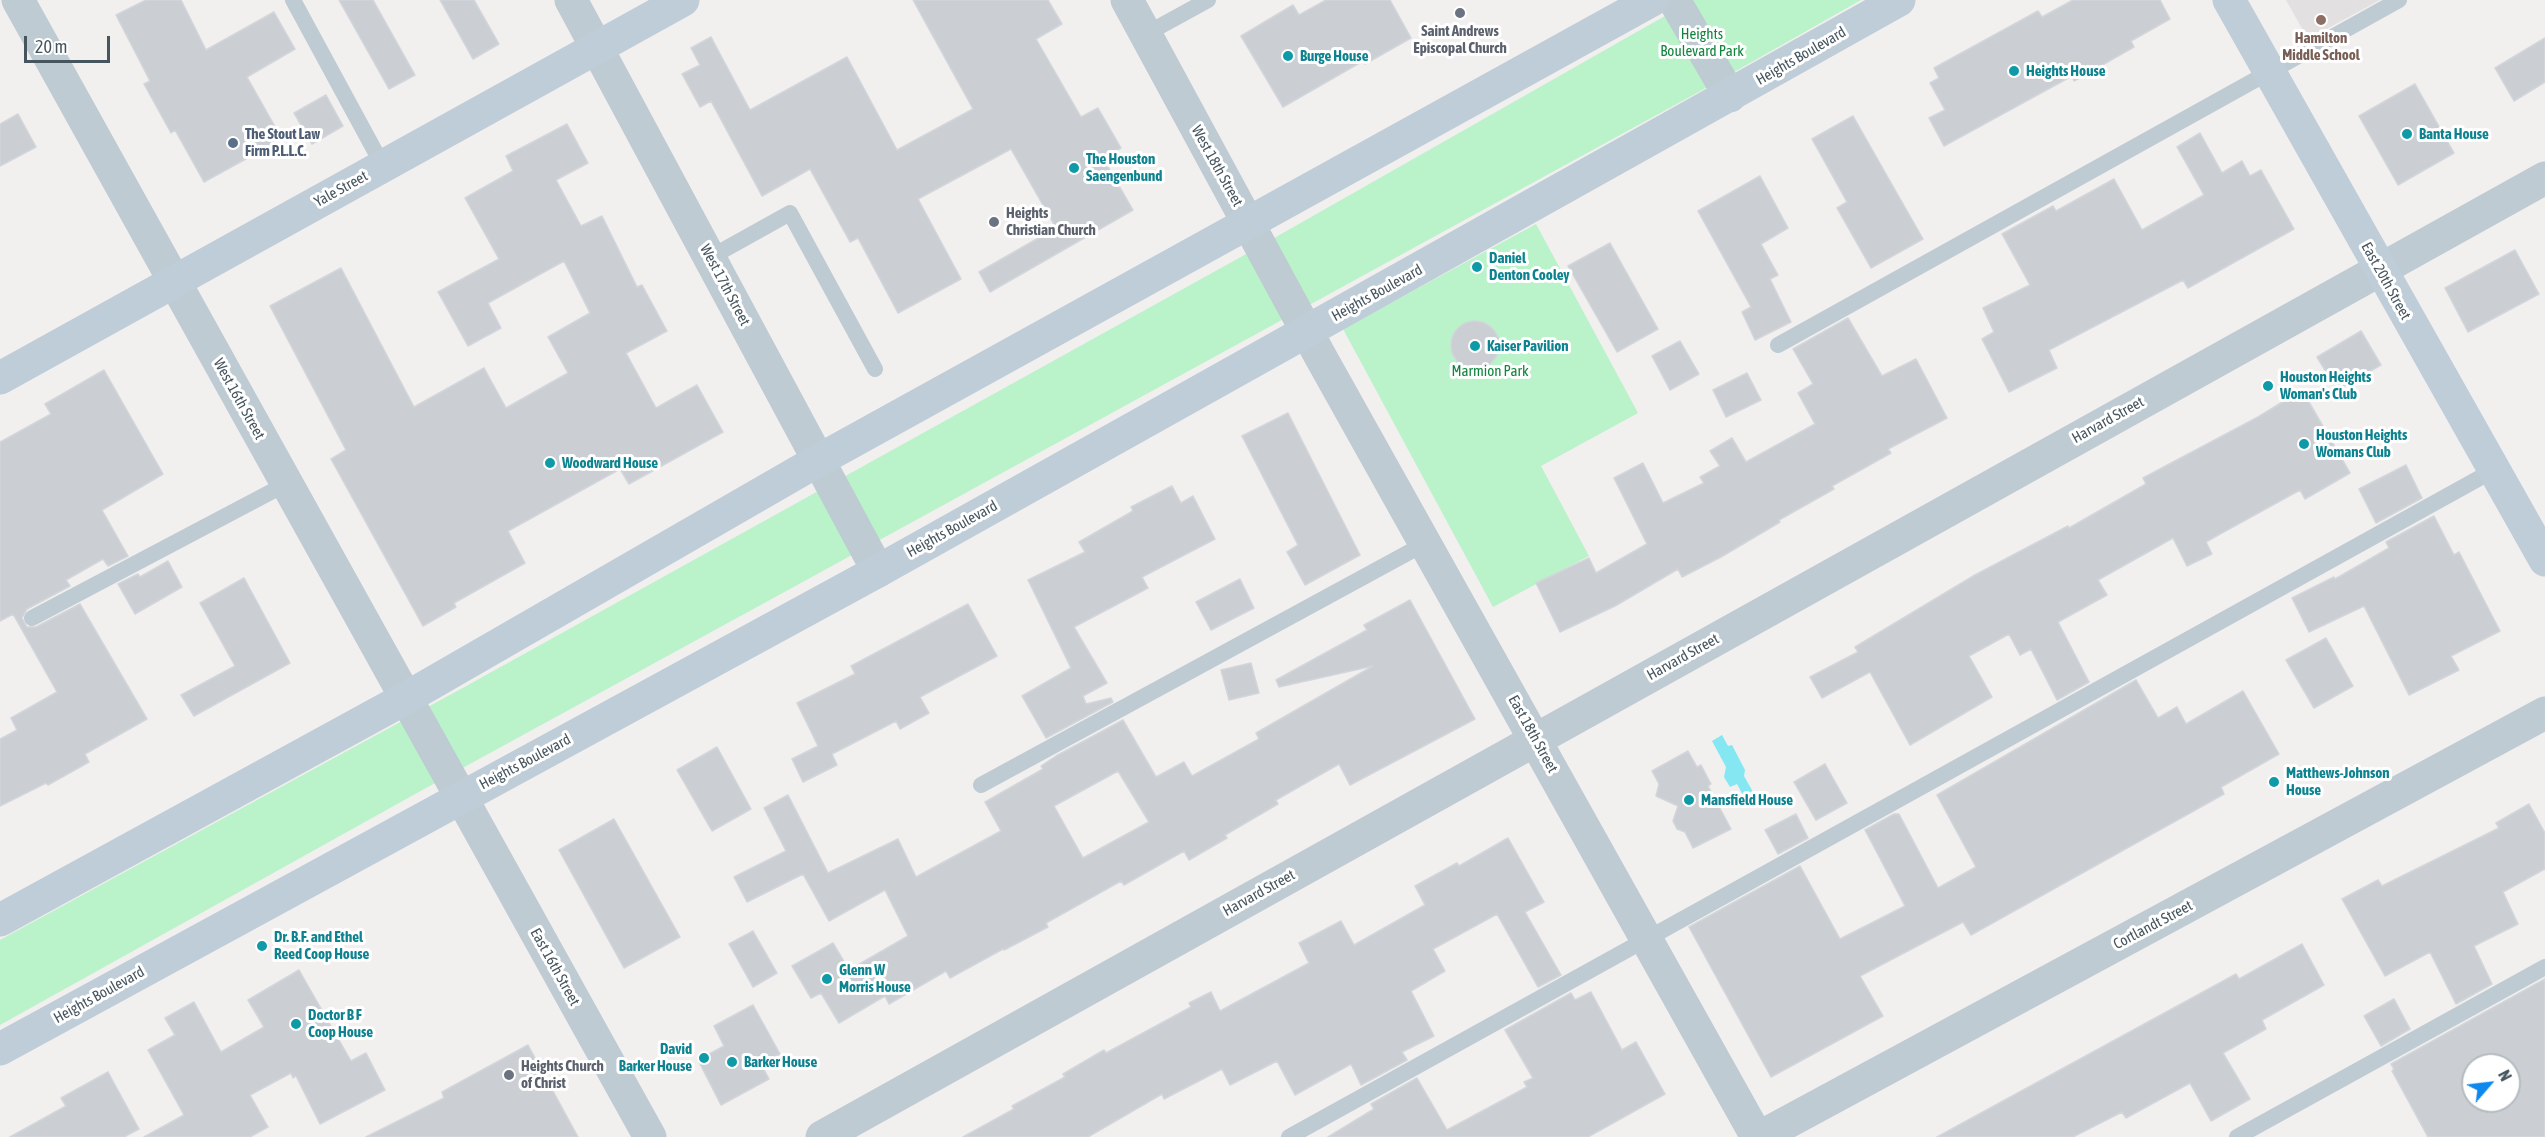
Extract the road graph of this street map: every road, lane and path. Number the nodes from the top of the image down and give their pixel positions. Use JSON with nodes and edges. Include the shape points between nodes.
{"nodes":[{"id":1,"x":18,"y":0,"type":"edge"},
{"id":2,"x":293,"y":0,"type":"edge"},
{"id":3,"x":572,"y":0,"type":"edge"},
{"id":4,"x":682,"y":0,"type":"edge"},
{"id":5,"x":1127,"y":0,"type":"edge"},
{"id":6,"x":1208,"y":0,"type":"edge"},
{"id":7,"x":1652,"y":0,"type":"edge"},
{"id":8,"x":1674,"y":0,"type":"edge"},
{"id":9,"x":1899,"y":0,"type":"edge"},
{"id":10,"x":2229,"y":0,"type":"edge"},
{"id":11,"x":2399,"y":0,"type":"edge"},
{"id":12,"x":1146,"y":34,"type":"junction"},
{"id":13,"x":598,"y":47,"type":"junction"},
{"id":14,"x":2269,"y":72,"type":"junction"},
{"id":15,"x":1730,"y":96,"type":"junction"},
{"id":16,"x":383,"y":166,"type":"junction"},
{"id":17,"x":2545,"y":178,"type":"edge"},
{"id":18,"x":1249,"y":223,"type":"junction"},
{"id":19,"x":711,"y":257,"type":"junction"},
{"id":20,"x":2379,"y":269,"type":"junction"},
{"id":21,"x":174,"y":282,"type":"junction"},
{"id":22,"x":1307,"y":331,"type":"junction"},
{"id":23,"x":1778,"y":345,"type":"dead end"},
{"id":24,"x":875,"y":369,"type":"dead end"},
{"id":25,"x":0,"y":378,"type":"edge"},
{"id":26,"x":819,"y":460,"type":"junction"},
{"id":27,"x":2494,"y":470,"type":"junction"},
{"id":28,"x":286,"y":484,"type":"junction"},
{"id":29,"x":1426,"y":543,"type":"junction"},
{"id":30,"x":2545,"y":560,"type":"edge"},
{"id":31,"x":878,"y":571,"type":"junction"},
{"id":32,"x":32,"y":618,"type":"dead end"},
{"id":33,"x":405,"y":698,"type":"junction"},
{"id":34,"x":2545,"y":713,"type":"edge"},
{"id":35,"x":1536,"y":739,"type":"junction"},
{"id":36,"x":981,"y":785,"type":"dead end"},
{"id":37,"x":460,"y":797,"type":"junction"},
{"id":38,"x":0,"y":920,"type":"edge"},
{"id":39,"x":1647,"y":938,"type":"junction"},
{"id":40,"x":2545,"y":967,"type":"edge"},
{"id":41,"x":0,"y":1049,"type":"edge"},
{"id":42,"x":651,"y":1137,"type":"edge"},
{"id":43,"x":822,"y":1137,"type":"edge"},
{"id":44,"x":1289,"y":1137,"type":"edge"},
{"id":45,"x":1759,"y":1137,"type":"edge"},
{"id":46,"x":2237,"y":1137,"type":"edge"}],
"edges":[{"from":1,"to":21,"type":"street","name":"West 16th Street"},
{"from":2,"to":16,"type":"lane"},
{"from":3,"to":13,"type":"street","name":"West 17th Street"},
{"from":4,"to":13,"type":"main road","name":"Yale Street"},
{"from":5,"to":12,"type":"street","name":"West 18th Street"},
{"from":6,"to":12,"type":"lane"},
{"from":7,"to":18,"type":"main road"},
{"from":8,"to":15,"type":"street"},
{"from":9,"to":15,"type":"main road","name":"Heights Boulevard"},
{"from":10,"to":14,"type":"main road","name":"East 20th Street"},
{"from":11,"to":14,"type":"lane"},
{"from":12,"to":18,"type":"street","name":"West 18th Street"},
{"from":13,"to":16,"type":"main road","name":"Yale Street"},
{"from":13,"to":19,"type":"street","name":"West 17th Street"},
{"from":14,"to":20,"type":"main road","name":"East 20th Street"},
{"from":14,"to":23,"type":"lane"},
{"from":15,"to":22,"type":"main road","name":"Heights Boulevard"},
{"from":16,"to":21,"type":"main road","name":"Yale Street"},
{"from":17,"to":20,"type":"street","name":"Harvard Street"},
{"from":18,"to":22,"type":"street","name":"West 18th Street"},
{"from":18,"to":26,"type":"main road"},
{"from":19,"to":24,"type":"lane","via":[[790,213]]},
{"from":19,"to":26,"type":"street","name":"West 17th Street"},
{"from":20,"to":27,"type":"main road","name":"East 20th Street"},
{"from":20,"to":35,"type":"street","name":"Harvard Street"},
{"from":21,"to":25,"type":"main road","name":"Yale Street"},
{"from":21,"to":28,"type":"street","name":"West 16th Street"},
{"from":22,"to":29,"type":"street","name":"East 18th Street"},
{"from":22,"to":31,"type":"main road","name":"Heights Boulevard"},
{"from":26,"to":31,"type":"street","name":"West 17th Street"},
{"from":26,"to":33,"type":"main road"},
{"from":27,"to":30,"type":"main road","name":"East 20th Street"},
{"from":27,"to":39,"type":"lane"},
{"from":28,"to":32,"type":"lane"},
{"from":28,"to":33,"type":"street","name":"West 16th Street"},
{"from":29,"to":35,"type":"street","name":"East 18th Street"},
{"from":29,"to":36,"type":"lane"},
{"from":31,"to":37,"type":"main road","name":"Heights Boulevard"},
{"from":33,"to":37,"type":"street","name":"West 16th Street"},
{"from":33,"to":38,"type":"main road"},
{"from":34,"to":45,"type":"street","name":"Cortlandt Street"},
{"from":35,"to":39,"type":"street","name":"East 18th Street"},
{"from":35,"to":43,"type":"street","name":"Harvard Street"},
{"from":37,"to":41,"type":"main road","name":"Heights Boulevard"},
{"from":37,"to":42,"type":"street","name":"East 16th Street"},
{"from":39,"to":44,"type":"lane"},
{"from":39,"to":45,"type":"street","name":"East 18th Street"},
{"from":40,"to":46,"type":"lane"}]}
